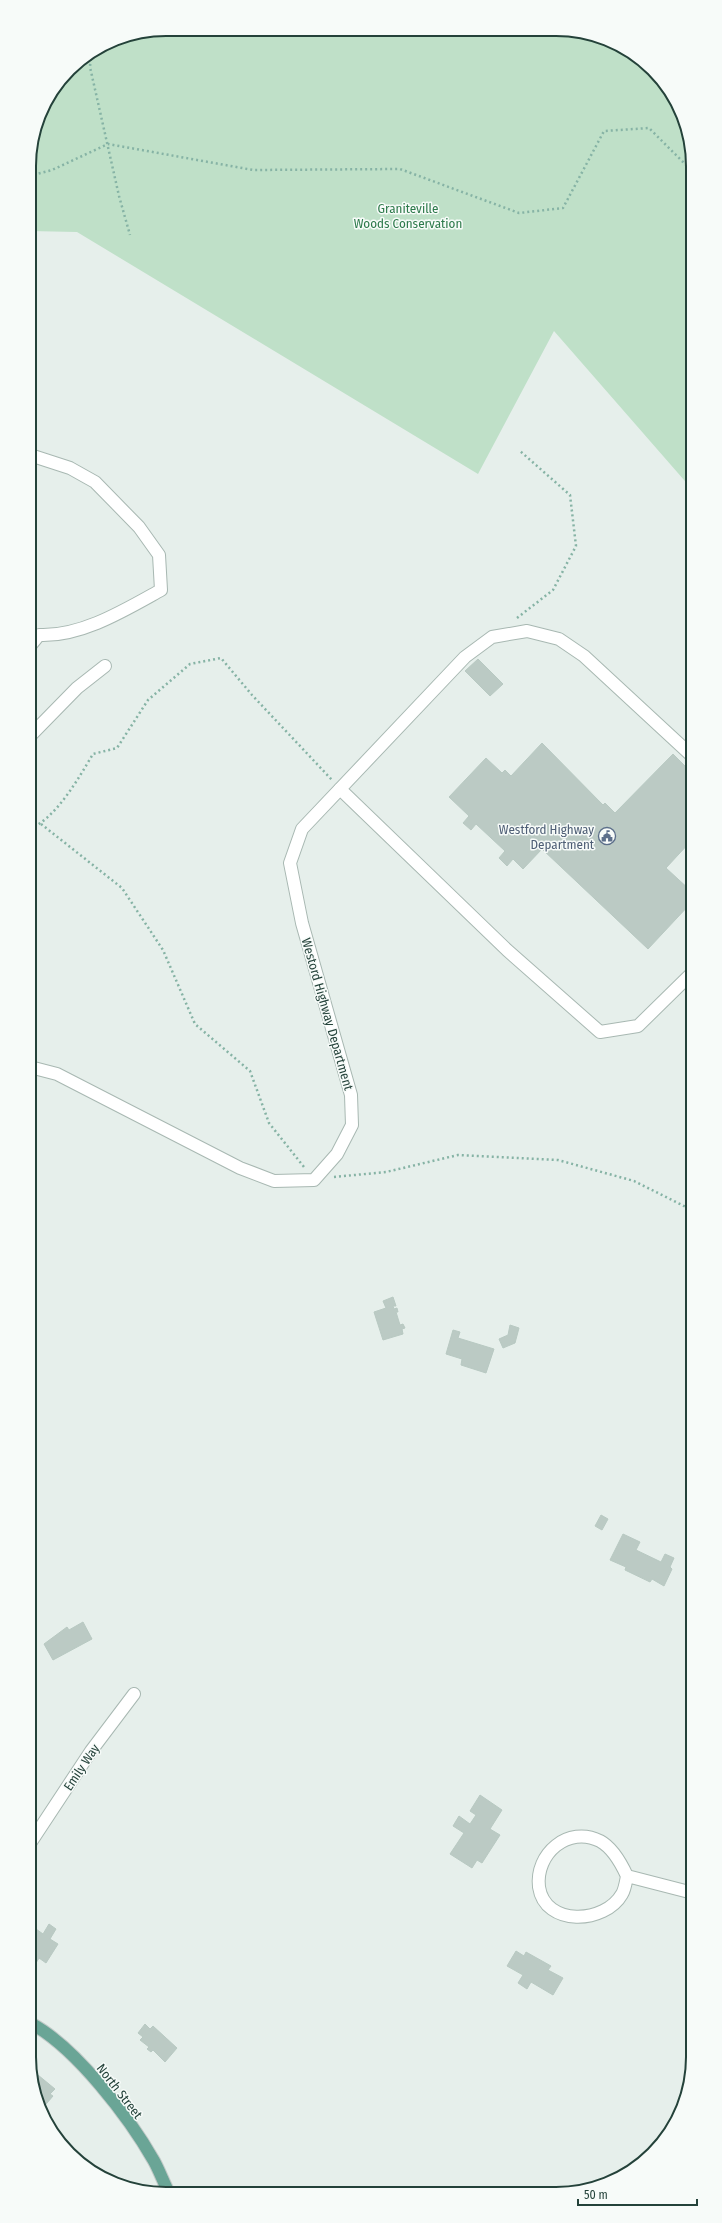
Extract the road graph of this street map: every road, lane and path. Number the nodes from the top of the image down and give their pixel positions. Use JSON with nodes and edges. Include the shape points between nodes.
{"nodes":[{"id":1,"x":90,"y":60,"type":"edge"},
{"id":2,"x":108,"y":144,"type":"junction"},
{"id":3,"x":686,"y":165,"type":"edge"},
{"id":4,"x":36,"y":174,"type":"edge"},
{"id":5,"x":130,"y":235,"type":"dead end"},
{"id":6,"x":520,"y":451,"type":"dead end"},
{"id":7,"x":36,"y":457,"type":"edge"},
{"id":8,"x":510,"y":622,"type":"dead end"},
{"id":9,"x":36,"y":639,"type":"edge"},
{"id":10,"x":105,"y":666,"type":"dead end"},
{"id":11,"x":36,"y":730,"type":"edge"},
{"id":12,"x":686,"y":750,"type":"edge"},
{"id":13,"x":340,"y":789,"type":"junction"},
{"id":14,"x":41,"y":824,"type":"junction"},
{"id":15,"x":36,"y":826,"type":"edge"},
{"id":16,"x":686,"y":979,"type":"edge"},
{"id":17,"x":36,"y":1069,"type":"edge"},
{"id":18,"x":314,"y":1180,"type":"junction"},
{"id":19,"x":686,"y":1207,"type":"edge"},
{"id":20,"x":134,"y":1694,"type":"dead end"},
{"id":21,"x":36,"y":1834,"type":"edge"},
{"id":22,"x":627,"y":1876,"type":"junction"},
{"id":23,"x":686,"y":1891,"type":"edge"},
{"id":24,"x":36,"y":2027,"type":"edge"},
{"id":25,"x":166,"y":2187,"type":"edge"}],
"edges":[{"from":1,"to":2,"type":"path"},
{"from":2,"to":3,"type":"path","via":[[253,170],[400,169],[519,213],[563,208],[604,131],[649,128]]},
{"from":2,"to":4,"type":"path","via":[[52,170]]},
{"from":2,"to":5,"type":"path"},
{"from":6,"to":8,"type":"path","via":[[570,495],[576,546],[553,590]]},
{"from":7,"to":9,"type":"street","via":[[70,468],[95,482],[139,526],[159,555],[160,590],[117,616],[56,636],[39,635]]},
{"from":10,"to":11,"type":"street","via":[[77,688]]},
{"from":12,"to":13,"type":"street","name":"Westord Highway Department","via":[[584,656],[558,639],[527,631],[492,636],[466,657]]},
{"from":13,"to":14,"type":"path","via":[[221,658],[190,664],[148,700],[117,748],[93,754],[74,786]]},
{"from":13,"to":16,"type":"street","via":[[507,950],[600,1032],[638,1026]]},
{"from":13,"to":18,"type":"street","name":"Westord Highway Department","via":[[302,829],[290,863],[302,923],[351,1095],[352,1125],[337,1154]]},
{"from":14,"to":15,"type":"path"},
{"from":14,"to":18,"type":"path","via":[[122,888],[163,950],[195,1024],[250,1071],[269,1123]]},
{"from":17,"to":18,"type":"street","via":[[57,1074],[240,1168],[274,1181]]},
{"from":18,"to":19,"type":"path","via":[[386,1172],[458,1155],[558,1160],[634,1181]]},
{"from":20,"to":21,"type":"street","name":"Emily Way","via":[[91,1751]]},
{"from":22,"to":22,"type":"street","via":[[619,1858],[600,1841],[583,1836],[565,1840],[549,1851],[539,1867],[540,1888],[547,1905],[555,1912],[573,1917],[588,1917],[612,1905],[622,1894]]},
{"from":22,"to":23,"type":"street"},
{"from":24,"to":25,"type":"main road","name":"North Street","via":[[93,2076],[112,2099],[154,2161]]}]}
